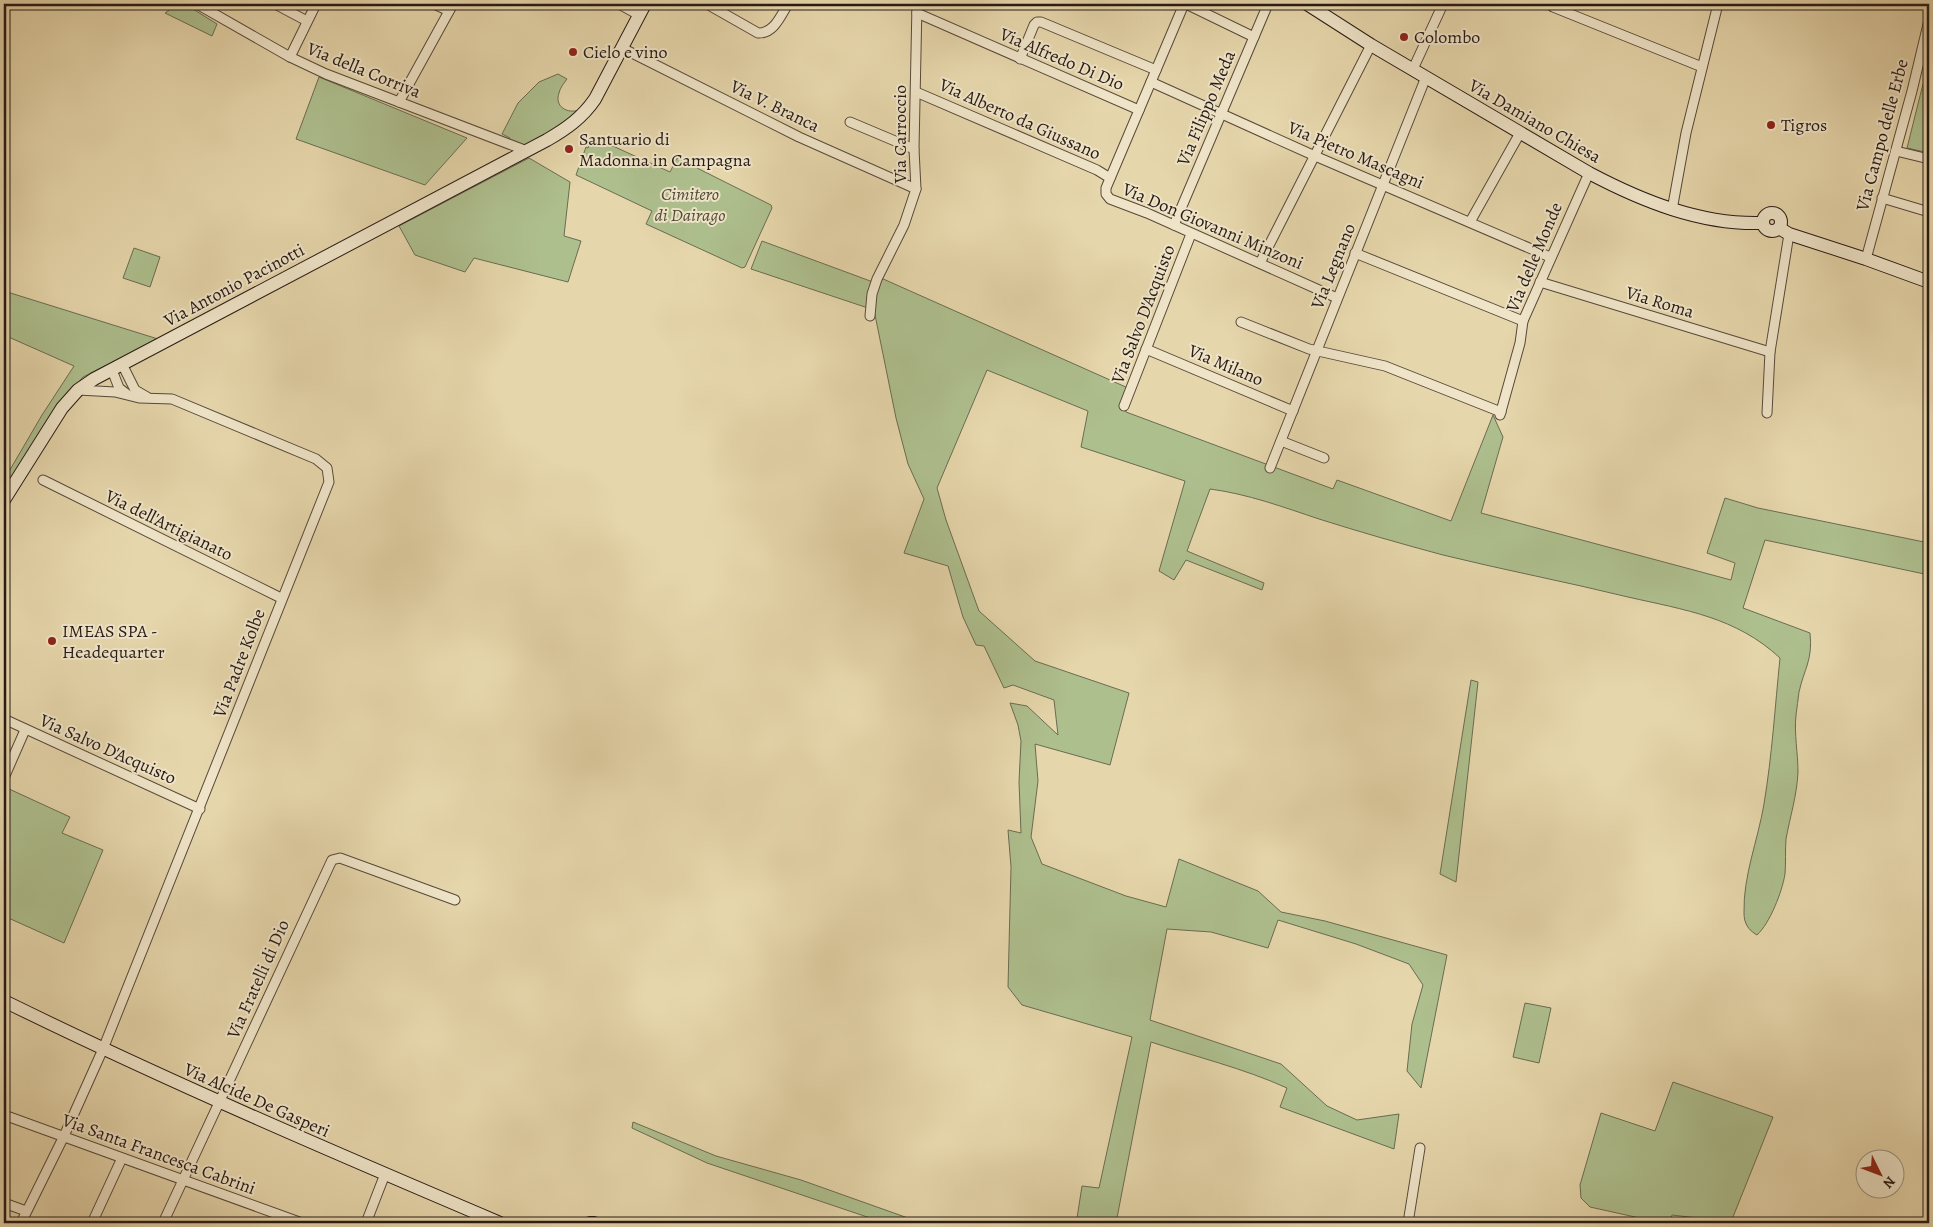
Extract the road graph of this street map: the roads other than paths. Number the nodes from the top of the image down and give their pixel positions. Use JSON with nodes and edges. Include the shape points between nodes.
{"nodes":[{"id":1,"x":196,"y":4,"type":"edge"},
{"id":2,"x":276,"y":4,"type":"edge"},
{"id":3,"x":316,"y":4,"type":"edge"},
{"id":4,"x":434,"y":4,"type":"edge"},
{"id":5,"x":619,"y":4,"type":"edge"},
{"id":6,"x":707,"y":4,"type":"edge"},
{"id":7,"x":788,"y":4,"type":"edge"},
{"id":8,"x":1185,"y":4,"type":"edge"},
{"id":9,"x":1268,"y":4,"type":"edge"},
{"id":10,"x":1308,"y":4,"type":"edge"},
{"id":11,"x":1443,"y":4,"type":"edge"},
{"id":12,"x":1549,"y":4,"type":"edge"},
{"id":13,"x":1718,"y":4,"type":"edge"},
{"id":14,"x":451,"y":8,"type":"edge"},
{"id":15,"x":917,"y":8,"type":"edge"},
{"id":16,"x":642,"y":9,"type":"edge"},
{"id":17,"x":1929,"y":20,"type":"edge"},
{"id":18,"x":307,"y":21,"type":"junction"},
{"id":19,"x":1254,"y":37,"type":"junction"},
{"id":20,"x":1371,"y":45,"type":"junction"},
{"id":21,"x":622,"y":48,"type":"junction"},
{"id":22,"x":290,"y":57,"type":"junction"},
{"id":23,"x":1020,"y":59,"type":"junction"},
{"id":24,"x":1702,"y":67,"type":"junction"},
{"id":25,"x":1413,"y":69,"type":"junction"},
{"id":26,"x":1156,"y":70,"type":"junction"},
{"id":27,"x":1426,"y":77,"type":"junction"},
{"id":28,"x":1150,"y":82,"type":"junction"},
{"id":29,"x":916,"y":92,"type":"junction"},
{"id":30,"x":399,"y":102,"type":"junction"},
{"id":31,"x":1139,"y":110,"type":"junction"},
{"id":32,"x":1222,"y":113,"type":"junction"},
{"id":33,"x":850,"y":122,"type":"dead end"},
{"id":34,"x":1520,"y":133,"type":"junction"},
{"id":35,"x":914,"y":149,"type":"junction"},
{"id":36,"x":527,"y":151,"type":"junction"},
{"id":37,"x":1896,"y":151,"type":"junction"},
{"id":38,"x":1315,"y":156,"type":"junction"},
{"id":39,"x":1929,"y":159,"type":"edge"},
{"id":40,"x":1589,"y":173,"type":"junction"},
{"id":41,"x":1110,"y":178,"type":"junction"},
{"id":42,"x":1382,"y":184,"type":"junction"},
{"id":43,"x":916,"y":190,"type":"junction"},
{"id":44,"x":1882,"y":198,"type":"junction"},
{"id":45,"x":1672,"y":210,"type":"junction"},
{"id":46,"x":1929,"y":212,"type":"edge"},
{"id":47,"x":1470,"y":222,"type":"junction"},
{"id":48,"x":1174,"y":225,"type":"junction"},
{"id":49,"x":1784,"y":231,"type":"junction"},
{"id":50,"x":1191,"y":234,"type":"junction"},
{"id":51,"x":1355,"y":254,"type":"junction"},
{"id":52,"x":1550,"y":257,"type":"junction"},
{"id":53,"x":1866,"y":259,"type":"junction"},
{"id":54,"x":1260,"y":262,"type":"junction"},
{"id":55,"x":1540,"y":282,"type":"junction"},
{"id":56,"x":1929,"y":282,"type":"edge"},
{"id":57,"x":1338,"y":298,"type":"junction"},
{"id":58,"x":870,"y":316,"type":"dead end"},
{"id":59,"x":1523,"y":321,"type":"junction"},
{"id":60,"x":1241,"y":322,"type":"dead end"},
{"id":61,"x":1146,"y":349,"type":"junction"},
{"id":62,"x":1316,"y":351,"type":"junction"},
{"id":63,"x":1770,"y":352,"type":"junction"},
{"id":64,"x":117,"y":367,"type":"junction"},
{"id":65,"x":78,"y":390,"type":"junction"},
{"id":66,"x":128,"y":396,"type":"junction"},
{"id":67,"x":147,"y":397,"type":"junction"},
{"id":68,"x":1124,"y":406,"type":"dead end"},
{"id":69,"x":1293,"y":411,"type":"junction"},
{"id":70,"x":1767,"y":413,"type":"dead end"},
{"id":71,"x":1281,"y":441,"type":"junction"},
{"id":72,"x":1324,"y":458,"type":"dead end"},
{"id":73,"x":1270,"y":468,"type":"dead end"},
{"id":74,"x":43,"y":480,"type":"dead end"},
{"id":75,"x":4,"y":500,"type":"edge"},
{"id":76,"x":281,"y":598,"type":"junction"},
{"id":77,"x":4,"y":719,"type":"edge"},
{"id":78,"x":25,"y":730,"type":"junction"},
{"id":79,"x":4,"y":778,"type":"edge"},
{"id":80,"x":200,"y":809,"type":"junction"},
{"id":81,"x":455,"y":900,"type":"dead end"},
{"id":82,"x":4,"y":1001,"type":"edge"},
{"id":83,"x":102,"y":1050,"type":"junction"},
{"id":84,"x":220,"y":1103,"type":"junction"},
{"id":85,"x":4,"y":1115,"type":"edge"},
{"id":86,"x":64,"y":1136,"type":"junction"},
{"id":87,"x":1420,"y":1148,"type":"dead end"},
{"id":88,"x":122,"y":1158,"type":"junction"},
{"id":89,"x":385,"y":1174,"type":"junction"},
{"id":90,"x":183,"y":1180,"type":"junction"},
{"id":91,"x":4,"y":1203,"type":"edge"},
{"id":92,"x":26,"y":1211,"type":"junction"},
{"id":93,"x":21,"y":1223,"type":"edge"},
{"id":94,"x":92,"y":1223,"type":"edge"},
{"id":95,"x":164,"y":1223,"type":"edge"},
{"id":96,"x":302,"y":1223,"type":"edge"},
{"id":97,"x":366,"y":1223,"type":"edge"},
{"id":98,"x":500,"y":1223,"type":"edge"},
{"id":99,"x":1408,"y":1223,"type":"edge"}],
"edges":[{"from":1,"to":22,"type":"street","name":"Via della Corriva"},
{"from":2,"to":18,"type":"street"},
{"from":3,"to":18,"type":"street"},
{"from":4,"to":14,"type":"street"},
{"from":5,"to":16,"type":"street"},
{"from":6,"to":7,"type":"street","via":[[764,34],[772,30]]},
{"from":8,"to":19,"type":"street"},
{"from":8,"to":26,"type":"street"},
{"from":9,"to":19,"type":"street","name":"Via Filippo Meda"},
{"from":10,"to":20,"type":"street","name":"Via Damiano Chiesa"},
{"from":11,"to":25,"type":"street"},
{"from":12,"to":24,"type":"street"},
{"from":13,"to":24,"type":"street"},
{"from":14,"to":30,"type":"street"},
{"from":15,"to":23,"type":"street","name":"Via Alfredo Di Dio"},
{"from":15,"to":29,"type":"street","name":"Via Carroccio"},
{"from":16,"to":21,"type":"street","name":"Via Antonio Pacinotti"},
{"from":17,"to":37,"type":"street","name":"Via Campo delle Erbe"},
{"from":18,"to":22,"type":"street"},
{"from":19,"to":32,"type":"street","name":"Via Filippo Meda"},
{"from":20,"to":25,"type":"street","name":"Via Damiano Chiesa"},
{"from":20,"to":38,"type":"street"},
{"from":21,"to":36,"type":"street","name":"Via Antonio Pacinotti","via":[[584,114]]},
{"from":21,"to":43,"type":"street","name":"Via V. Branca","via":[[799,137]]},
{"from":22,"to":30,"type":"street","name":"Via della Corriva"},
{"from":23,"to":26,"type":"street","via":[[1034,25],[1041,22]]},
{"from":23,"to":31,"type":"street","name":"Via Alfredo Di Dio"},
{"from":24,"to":45,"type":"street"},
{"from":25,"to":27,"type":"street","name":"Via Damiano Chiesa"},
{"from":26,"to":28,"type":"street"},
{"from":27,"to":34,"type":"street","name":"Via Damiano Chiesa"},
{"from":27,"to":42,"type":"street","name":"Via Legnano"},
{"from":28,"to":31,"type":"street"},
{"from":28,"to":32,"type":"street","name":"Via Pietro Mascagni"},
{"from":29,"to":35,"type":"street","name":"Via Carroccio"},
{"from":29,"to":41,"type":"street","name":"Via Alberto da Giussano"},
{"from":30,"to":36,"type":"street","name":"Via della Corriva"},
{"from":31,"to":41,"type":"street"},
{"from":32,"to":38,"type":"street","name":"Via Pietro Mascagni"},
{"from":32,"to":48,"type":"street","name":"Via Filippo Meda"},
{"from":33,"to":35,"type":"street"},
{"from":34,"to":40,"type":"street","name":"Via Damiano Chiesa"},
{"from":34,"to":47,"type":"street"},
{"from":35,"to":43,"type":"street","name":"Via Carroccio"},
{"from":36,"to":64,"type":"street","name":"Via Antonio Pacinotti"},
{"from":37,"to":39,"type":"street"},
{"from":37,"to":44,"type":"street","name":"Via Campo delle Erbe"},
{"from":38,"to":42,"type":"street","name":"Via Pietro Mascagni"},
{"from":38,"to":54,"type":"street"},
{"from":40,"to":45,"type":"street","name":"Via Damiano Chiesa"},
{"from":40,"to":52,"type":"street","name":"Via delle Monde"},
{"from":41,"to":48,"type":"street","name":"Via Don Giovanni Minzoni","via":[[1106,194],[1110,199]]},
{"from":42,"to":47,"type":"street","name":"Via Pietro Mascagni"},
{"from":42,"to":51,"type":"street","name":"Via Legnano"},
{"from":43,"to":58,"type":"street","name":"Via Carroccio","via":[[904,225],[877,279]]},
{"from":44,"to":46,"type":"street"},
{"from":44,"to":53,"type":"street","name":"Via Campo delle Erbe"},
{"from":45,"to":49,"type":"street","name":"Via Damiano Chiesa","via":[[1712,220],[1762,223],[1766,215],[1774,213],[1780,218]]},
{"from":47,"to":52,"type":"street","name":"Via Pietro Mascagni"},
{"from":48,"to":50,"type":"street","name":"Via Don Giovanni Minzoni"},
{"from":49,"to":53,"type":"street"},
{"from":49,"to":63,"type":"street"},
{"from":50,"to":54,"type":"street","name":"Via Don Giovanni Minzoni"},
{"from":50,"to":61,"type":"street","name":"Via Salvo D'Acquisto"},
{"from":51,"to":57,"type":"street","name":"Via Legnano"},
{"from":51,"to":59,"type":"street"},
{"from":52,"to":55,"type":"street","name":"Via delle Monde"},
{"from":53,"to":56,"type":"street"},
{"from":54,"to":57,"type":"street","name":"Via Don Giovanni Minzoni"},
{"from":55,"to":59,"type":"street","name":"Via delle Monde"},
{"from":55,"to":63,"type":"street","name":"Via Roma"},
{"from":57,"to":62,"type":"street","name":"Via Legnano"},
{"from":59,"to":62,"type":"street","name":"Via delle Monde","via":[[1500,413],[1384,366]]},
{"from":60,"to":62,"type":"street"},
{"from":61,"to":68,"type":"street","name":"Via Salvo D'Acquisto"},
{"from":61,"to":69,"type":"street","name":"Via Milano"},
{"from":62,"to":69,"type":"street","name":"Via Legnano"},
{"from":63,"to":70,"type":"street"},
{"from":64,"to":65,"type":"street","name":"Via Antonio Pacinotti"},
{"from":64,"to":66,"type":"street","via":[[119,388]]},
{"from":64,"to":67,"type":"street","via":[[135,390]]},
{"from":65,"to":66,"type":"street","name":"Via Padre Kolbe"},
{"from":65,"to":75,"type":"street","name":"Via Antonio Pacinotti","via":[[62,408]]},
{"from":66,"to":67,"type":"street","name":"Via Padre Kolbe"},
{"from":67,"to":76,"type":"street","name":"Via Padre Kolbe","via":[[172,399],[316,460],[327,468],[328,482]]},
{"from":69,"to":71,"type":"street","name":"Via Legnano"},
{"from":71,"to":72,"type":"street"},
{"from":71,"to":73,"type":"street","name":"Via Legnano"},
{"from":74,"to":76,"type":"street","name":"Via dell'Artigianato"},
{"from":76,"to":80,"type":"street","name":"Via Padre Kolbe"},
{"from":77,"to":78,"type":"street","name":"Via Salvo D'Acquisto"},
{"from":78,"to":79,"type":"street"},
{"from":78,"to":80,"type":"street","name":"Via Salvo D'Acquisto"},
{"from":80,"to":83,"type":"street","name":"Via Padre Kolbe"},
{"from":81,"to":84,"type":"street","name":"Via Fratelli di Dio","via":[[340,858],[332,860]]},
{"from":82,"to":83,"type":"street","name":"Via Alcide De Gasperi"},
{"from":83,"to":84,"type":"street","name":"Via Alcide De Gasperi"},
{"from":83,"to":86,"type":"street","name":"Via Padre Kolbe"},
{"from":84,"to":89,"type":"street","name":"Via Alcide De Gasperi"},
{"from":84,"to":90,"type":"street","name":"Via Fratelli di Dio"},
{"from":85,"to":86,"type":"street","name":"Via Santa Francesca Cabrini"},
{"from":86,"to":88,"type":"street","name":"Via Santa Francesca Cabrini"},
{"from":86,"to":92,"type":"street","name":"Via Padre Kolbe"},
{"from":87,"to":99,"type":"street"},
{"from":88,"to":90,"type":"street","name":"Via Santa Francesca Cabrini"},
{"from":88,"to":94,"type":"street"},
{"from":89,"to":97,"type":"street"},
{"from":89,"to":98,"type":"street","name":"Via Alcide De Gasperi"},
{"from":90,"to":95,"type":"street","name":"Via Fratelli di Dio"},
{"from":90,"to":96,"type":"street","name":"Via Santa Francesca Cabrini"},
{"from":91,"to":92,"type":"street"},
{"from":92,"to":93,"type":"street","name":"Via Padre Kolbe"}]}
